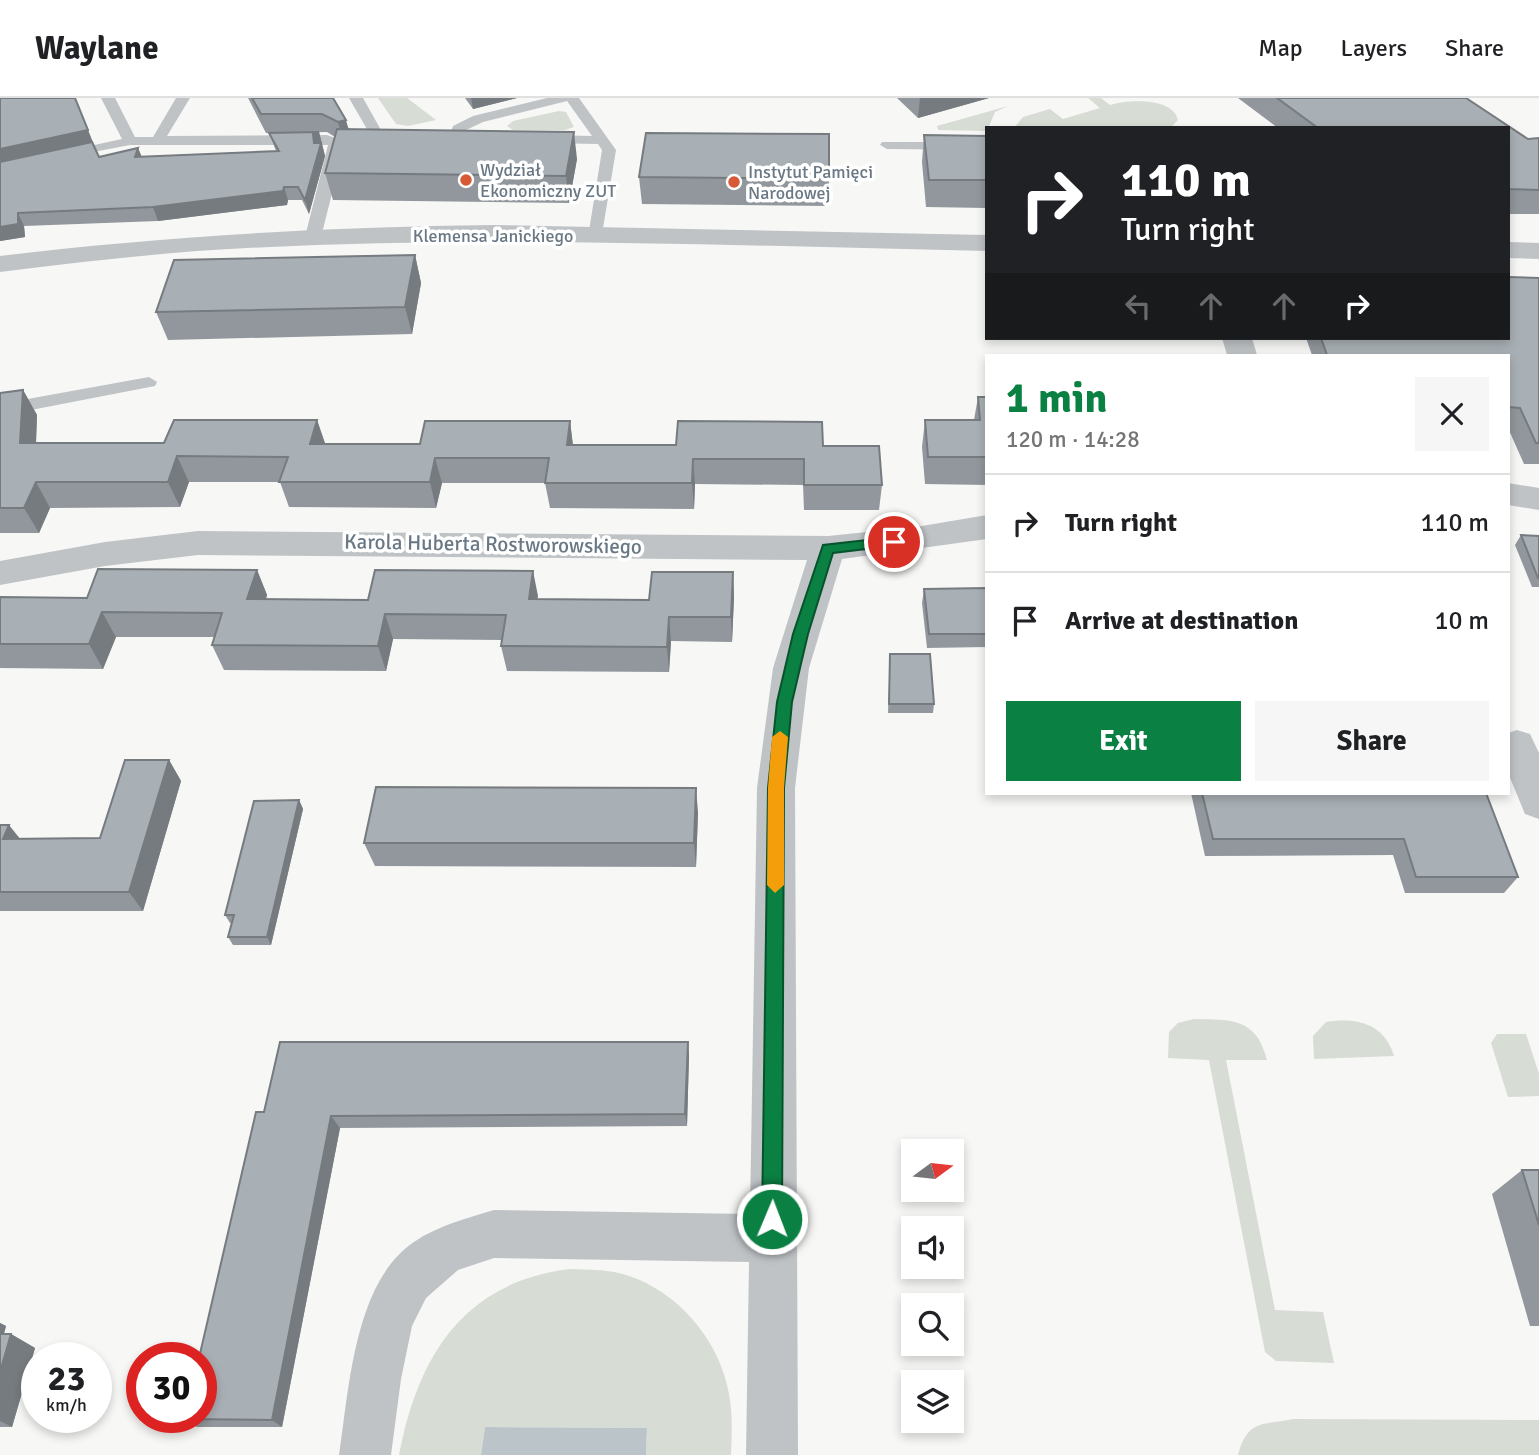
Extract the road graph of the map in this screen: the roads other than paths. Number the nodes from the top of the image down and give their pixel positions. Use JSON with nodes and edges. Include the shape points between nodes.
{"nodes":[{"id":1,"x":108,"y":98,"type":"edge"},
{"id":2,"x":183,"y":98,"type":"edge"},
{"id":3,"x":356,"y":98,"type":"edge"},
{"id":4,"x":564,"y":98,"type":"edge"},
{"id":5,"x":572,"y":98,"type":"edge"},
{"id":6,"x":456,"y":137,"type":"edge"},
{"id":7,"x":417,"y":138,"type":"edge"},
{"id":8,"x":537,"y":139,"type":"edge"},
{"id":9,"x":604,"y":139,"type":"junction"},
{"id":10,"x":130,"y":141,"type":"junction"},
{"id":11,"x":157,"y":141,"type":"junction"},
{"id":12,"x":887,"y":145,"type":"dead end"},
{"id":13,"x":985,"y":146,"type":"edge"},
{"id":14,"x":52,"y":158,"type":"edge"},
{"id":15,"x":313,"y":237,"type":"junction"},
{"id":16,"x":596,"y":237,"type":"junction"},
{"id":17,"x":985,"y":243,"type":"edge"},
{"id":18,"x":1510,"y":250,"type":"edge"},
{"id":19,"x":1539,"y":251,"type":"edge"},
{"id":20,"x":0,"y":264,"type":"edge"},
{"id":21,"x":149,"y":382,"type":"dead end"},
{"id":22,"x":0,"y":410,"type":"edge"},
{"id":23,"x":1510,"y":494,"type":"edge"},
{"id":24,"x":1539,"y":499,"type":"edge"},
{"id":25,"x":985,"y":527,"type":"edge"},
{"id":26,"x":828,"y":548,"type":"junction"},
{"id":27,"x":0,"y":573,"type":"edge"},
{"id":28,"x":1517,"y":745,"type":"dead end"},
{"id":29,"x":1539,"y":803,"type":"edge"},
{"id":30,"x":772,"y":1238,"type":"junction"},
{"id":31,"x":365,"y":1455,"type":"edge"},
{"id":32,"x":772,"y":1455,"type":"edge"}],
"edges":[{"from":1,"to":10,"type":"lane"},
{"from":2,"to":11,"type":"lane"},
{"from":3,"to":7,"type":"lane","via":[[376,133]]},
{"from":4,"to":6,"type":"lane","via":[[478,119],[458,129]]},
{"from":5,"to":9,"type":"lane"},
{"from":8,"to":9,"type":"lane"},
{"from":9,"to":16,"type":"lane","via":[[609,150]]},
{"from":10,"to":11,"type":"lane"},
{"from":10,"to":14,"type":"lane"},
{"from":11,"to":15,"type":"lane","via":[[327,139],[335,143],[337,150]]},
{"from":12,"to":13,"type":"lane"},
{"from":15,"to":16,"type":"street","name":"Klemensa Janickiego"},
{"from":15,"to":20,"type":"street","name":"Klemensa Janickiego","via":[[180,244]]},
{"from":16,"to":17,"type":"street","name":"Klemensa Janickiego"},
{"from":18,"to":19,"type":"street"},
{"from":21,"to":22,"type":"lane"},
{"from":23,"to":24,"type":"street"},
{"from":25,"to":26,"type":"street","name":"Karola Huberta Rostworowskiego"},
{"from":26,"to":27,"type":"street","name":"Karola Huberta Rostworowskiego","via":[[198,543]]},
{"from":26,"to":30,"type":"street","via":[[791,668],[779,750]]},
{"from":28,"to":29,"type":"street"},
{"from":30,"to":31,"type":"street","via":[[494,1234],[456,1246],[425,1263],[388,1315]]},
{"from":30,"to":32,"type":"street"}]}
